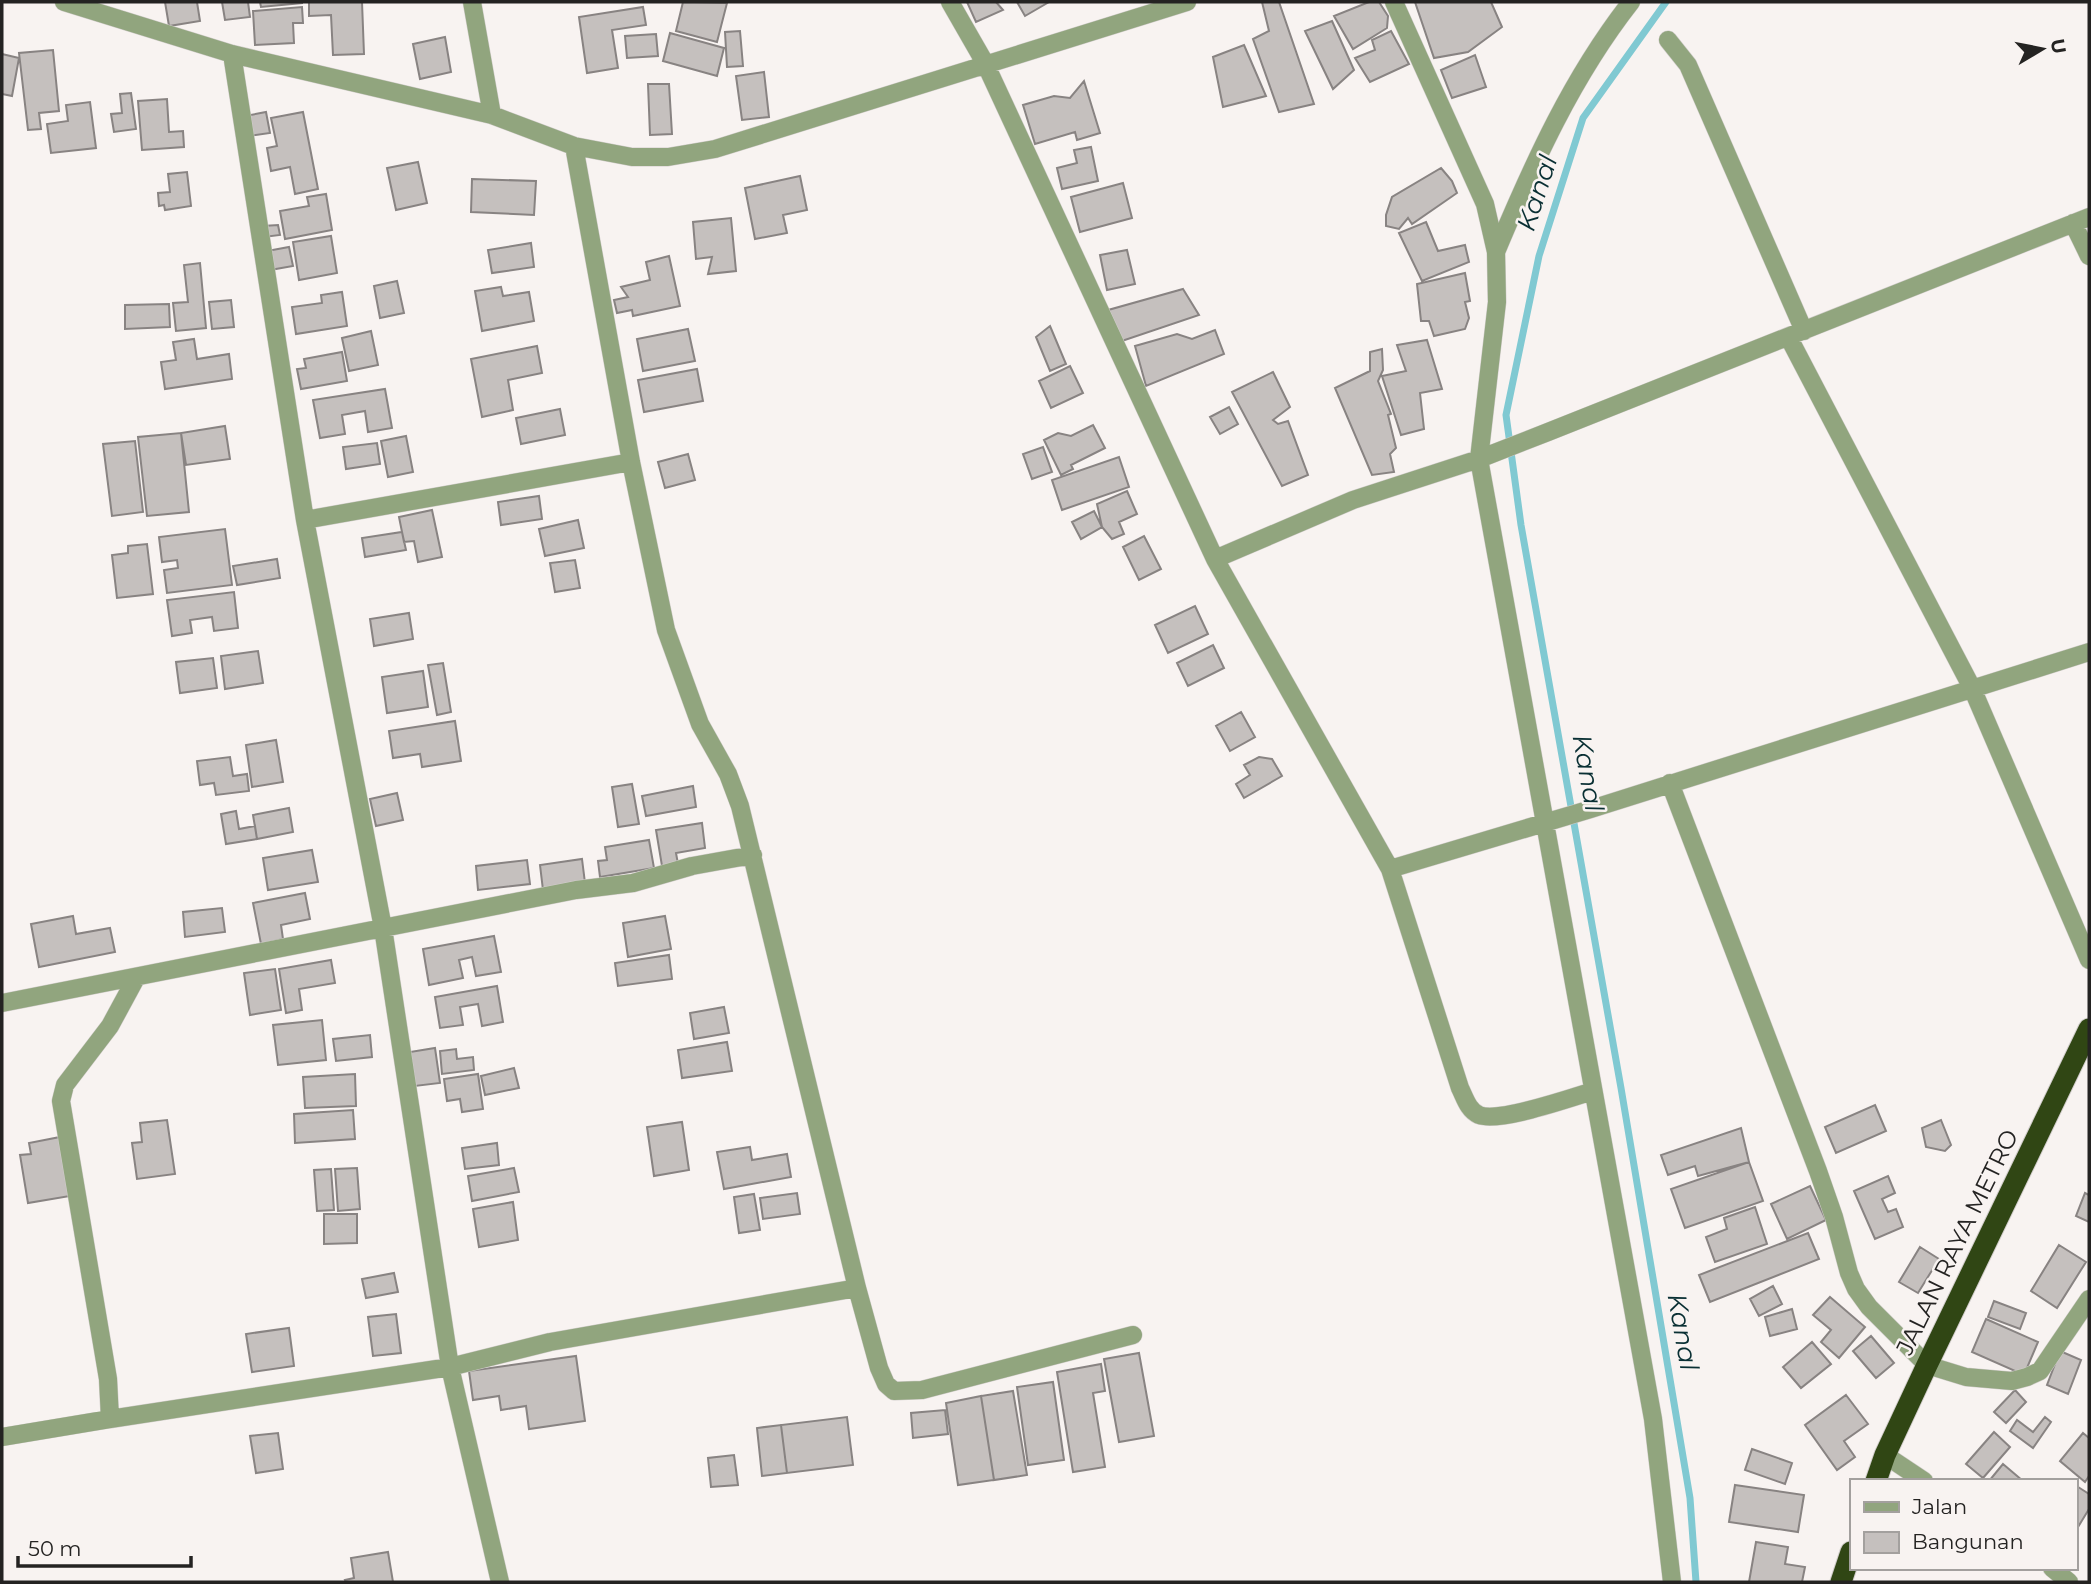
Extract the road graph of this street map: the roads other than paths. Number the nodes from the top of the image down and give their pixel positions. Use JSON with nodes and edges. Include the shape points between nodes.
{"nodes":[{"id":1,"x":64,"y":2,"type":"edge"},
{"id":2,"x":472,"y":2,"type":"edge"},
{"id":3,"x":950,"y":2,"type":"edge"},
{"id":4,"x":1187,"y":2,"type":"edge"},
{"id":5,"x":1394,"y":2,"type":"edge"},
{"id":6,"x":1631,"y":2,"type":"edge"},
{"id":7,"x":1668,"y":40,"type":"dead end"},
{"id":8,"x":232,"y":54,"type":"junction"},
{"id":9,"x":985,"y":63,"type":"junction"},
{"id":10,"x":492,"y":115,"type":"junction"},
{"id":11,"x":574,"y":146,"type":"junction"},
{"id":12,"x":2081,"y":220,"type":"edge"},
{"id":13,"x":1496,"y":252,"type":"junction"},
{"id":14,"x":2089,"y":256,"type":"edge"},
{"id":15,"x":1796,"y":335,"type":"junction"},
{"id":16,"x":1479,"y":458,"type":"junction"},
{"id":17,"x":631,"y":462,"type":"junction"},
{"id":18,"x":305,"y":520,"type":"junction"},
{"id":19,"x":1215,"y":559,"type":"junction"},
{"id":20,"x":2089,"y":652,"type":"edge"},
{"id":21,"x":1972,"y":688,"type":"junction"},
{"id":22,"x":1670,"y":783,"type":"junction"},
{"id":23,"x":1554,"y":818,"type":"junction"},
{"id":24,"x":753,"y":855,"type":"junction"},
{"id":25,"x":1390,"y":869,"type":"junction"},
{"id":26,"x":383,"y":928,"type":"junction"},
{"id":27,"x":2089,"y":960,"type":"edge"},
{"id":28,"x":136,"y":978,"type":"junction"},
{"id":29,"x":2,"y":1003,"type":"edge"},
{"id":30,"x":2089,"y":1029,"type":"edge"},
{"id":31,"x":1593,"y":1091,"type":"junction"},
{"id":32,"x":857,"y":1288,"type":"junction"},
{"id":33,"x":2089,"y":1299,"type":"edge"},
{"id":34,"x":1133,"y":1335,"type":"dead end"},
{"id":35,"x":1927,"y":1365,"type":"junction"},
{"id":36,"x":450,"y":1367,"type":"junction"},
{"id":37,"x":110,"y":1419,"type":"junction"},
{"id":38,"x":2,"y":1437,"type":"edge"},
{"id":39,"x":1885,"y":1455,"type":"junction"},
{"id":40,"x":1877,"y":1479,"type":"edge"},
{"id":41,"x":1921,"y":1479,"type":"edge"},
{"id":42,"x":1850,"y":1555,"type":"edge"},
{"id":43,"x":2054,"y":1570,"type":"edge"},
{"id":44,"x":500,"y":1582,"type":"edge"},
{"id":45,"x":1672,"y":1582,"type":"edge"},
{"id":46,"x":1841,"y":1582,"type":"edge"},
{"id":47,"x":2069,"y":1582,"type":"edge"}],
"edges":[{"from":1,"to":8,"type":"street"},
{"from":2,"to":10,"type":"street"},
{"from":3,"to":9,"type":"street"},
{"from":4,"to":9,"type":"street"},
{"from":5,"to":13,"type":"street","via":[[1485,204]]},
{"from":6,"to":13,"type":"street","via":[[1580,76],[1531,167]]},
{"from":7,"to":15,"type":"street","via":[[1688,65]]},
{"from":8,"to":10,"type":"street"},
{"from":8,"to":18,"type":"street"},
{"from":9,"to":11,"type":"street","via":[[715,149],[632,157]]},
{"from":9,"to":19,"type":"street"},
{"from":10,"to":11,"type":"street"},
{"from":11,"to":17,"type":"street"},
{"from":12,"to":14,"type":"street"},
{"from":12,"to":15,"type":"street"},
{"from":13,"to":16,"type":"street","via":[[1497,302]]},
{"from":15,"to":16,"type":"street"},
{"from":15,"to":21,"type":"street"},
{"from":16,"to":19,"type":"street","via":[[1353,500]]},
{"from":16,"to":23,"type":"street"},
{"from":17,"to":18,"type":"street"},
{"from":17,"to":24,"type":"street","via":[[666,630],[700,724],[728,774]]},
{"from":18,"to":26,"type":"street"},
{"from":19,"to":25,"type":"street"},
{"from":20,"to":21,"type":"street"},
{"from":21,"to":22,"type":"street"},
{"from":21,"to":27,"type":"street"},
{"from":22,"to":23,"type":"street"},
{"from":22,"to":35,"type":"street","via":[[1818,1171],[1856,1289]]},
{"from":23,"to":25,"type":"street"},
{"from":23,"to":31,"type":"street"},
{"from":24,"to":26,"type":"street","via":[[632,883]]},
{"from":24,"to":32,"type":"street"},
{"from":25,"to":31,"type":"street","via":[[1469,1107],[1479,1115],[1503,1116]]},
{"from":26,"to":28,"type":"street"},
{"from":26,"to":36,"type":"street"},
{"from":28,"to":29,"type":"street"},
{"from":28,"to":37,"type":"street","via":[[110,1026],[65,1085],[61,1101],[108,1379]]},
{"from":30,"to":35,"type":"highway","name":"JALAN RAYA METRO"},
{"from":31,"to":45,"type":"street","via":[[1653,1419]]},
{"from":32,"to":34,"type":"street","via":[[879,1368],[894,1391],[922,1390]]},
{"from":32,"to":36,"type":"street","via":[[550,1342]]},
{"from":33,"to":35,"type":"street","via":[[2040,1371],[2028,1377],[2012,1381],[1966,1377]]},
{"from":35,"to":39,"type":"highway","name":"JALAN RAYA METRO"},
{"from":36,"to":37,"type":"street"},
{"from":36,"to":44,"type":"street"},
{"from":37,"to":38,"type":"street"},
{"from":39,"to":40,"type":"highway","name":"JALAN RAYA METRO"},
{"from":39,"to":41,"type":"street"},
{"from":42,"to":46,"type":"highway"},
{"from":43,"to":47,"type":"street"}]}
